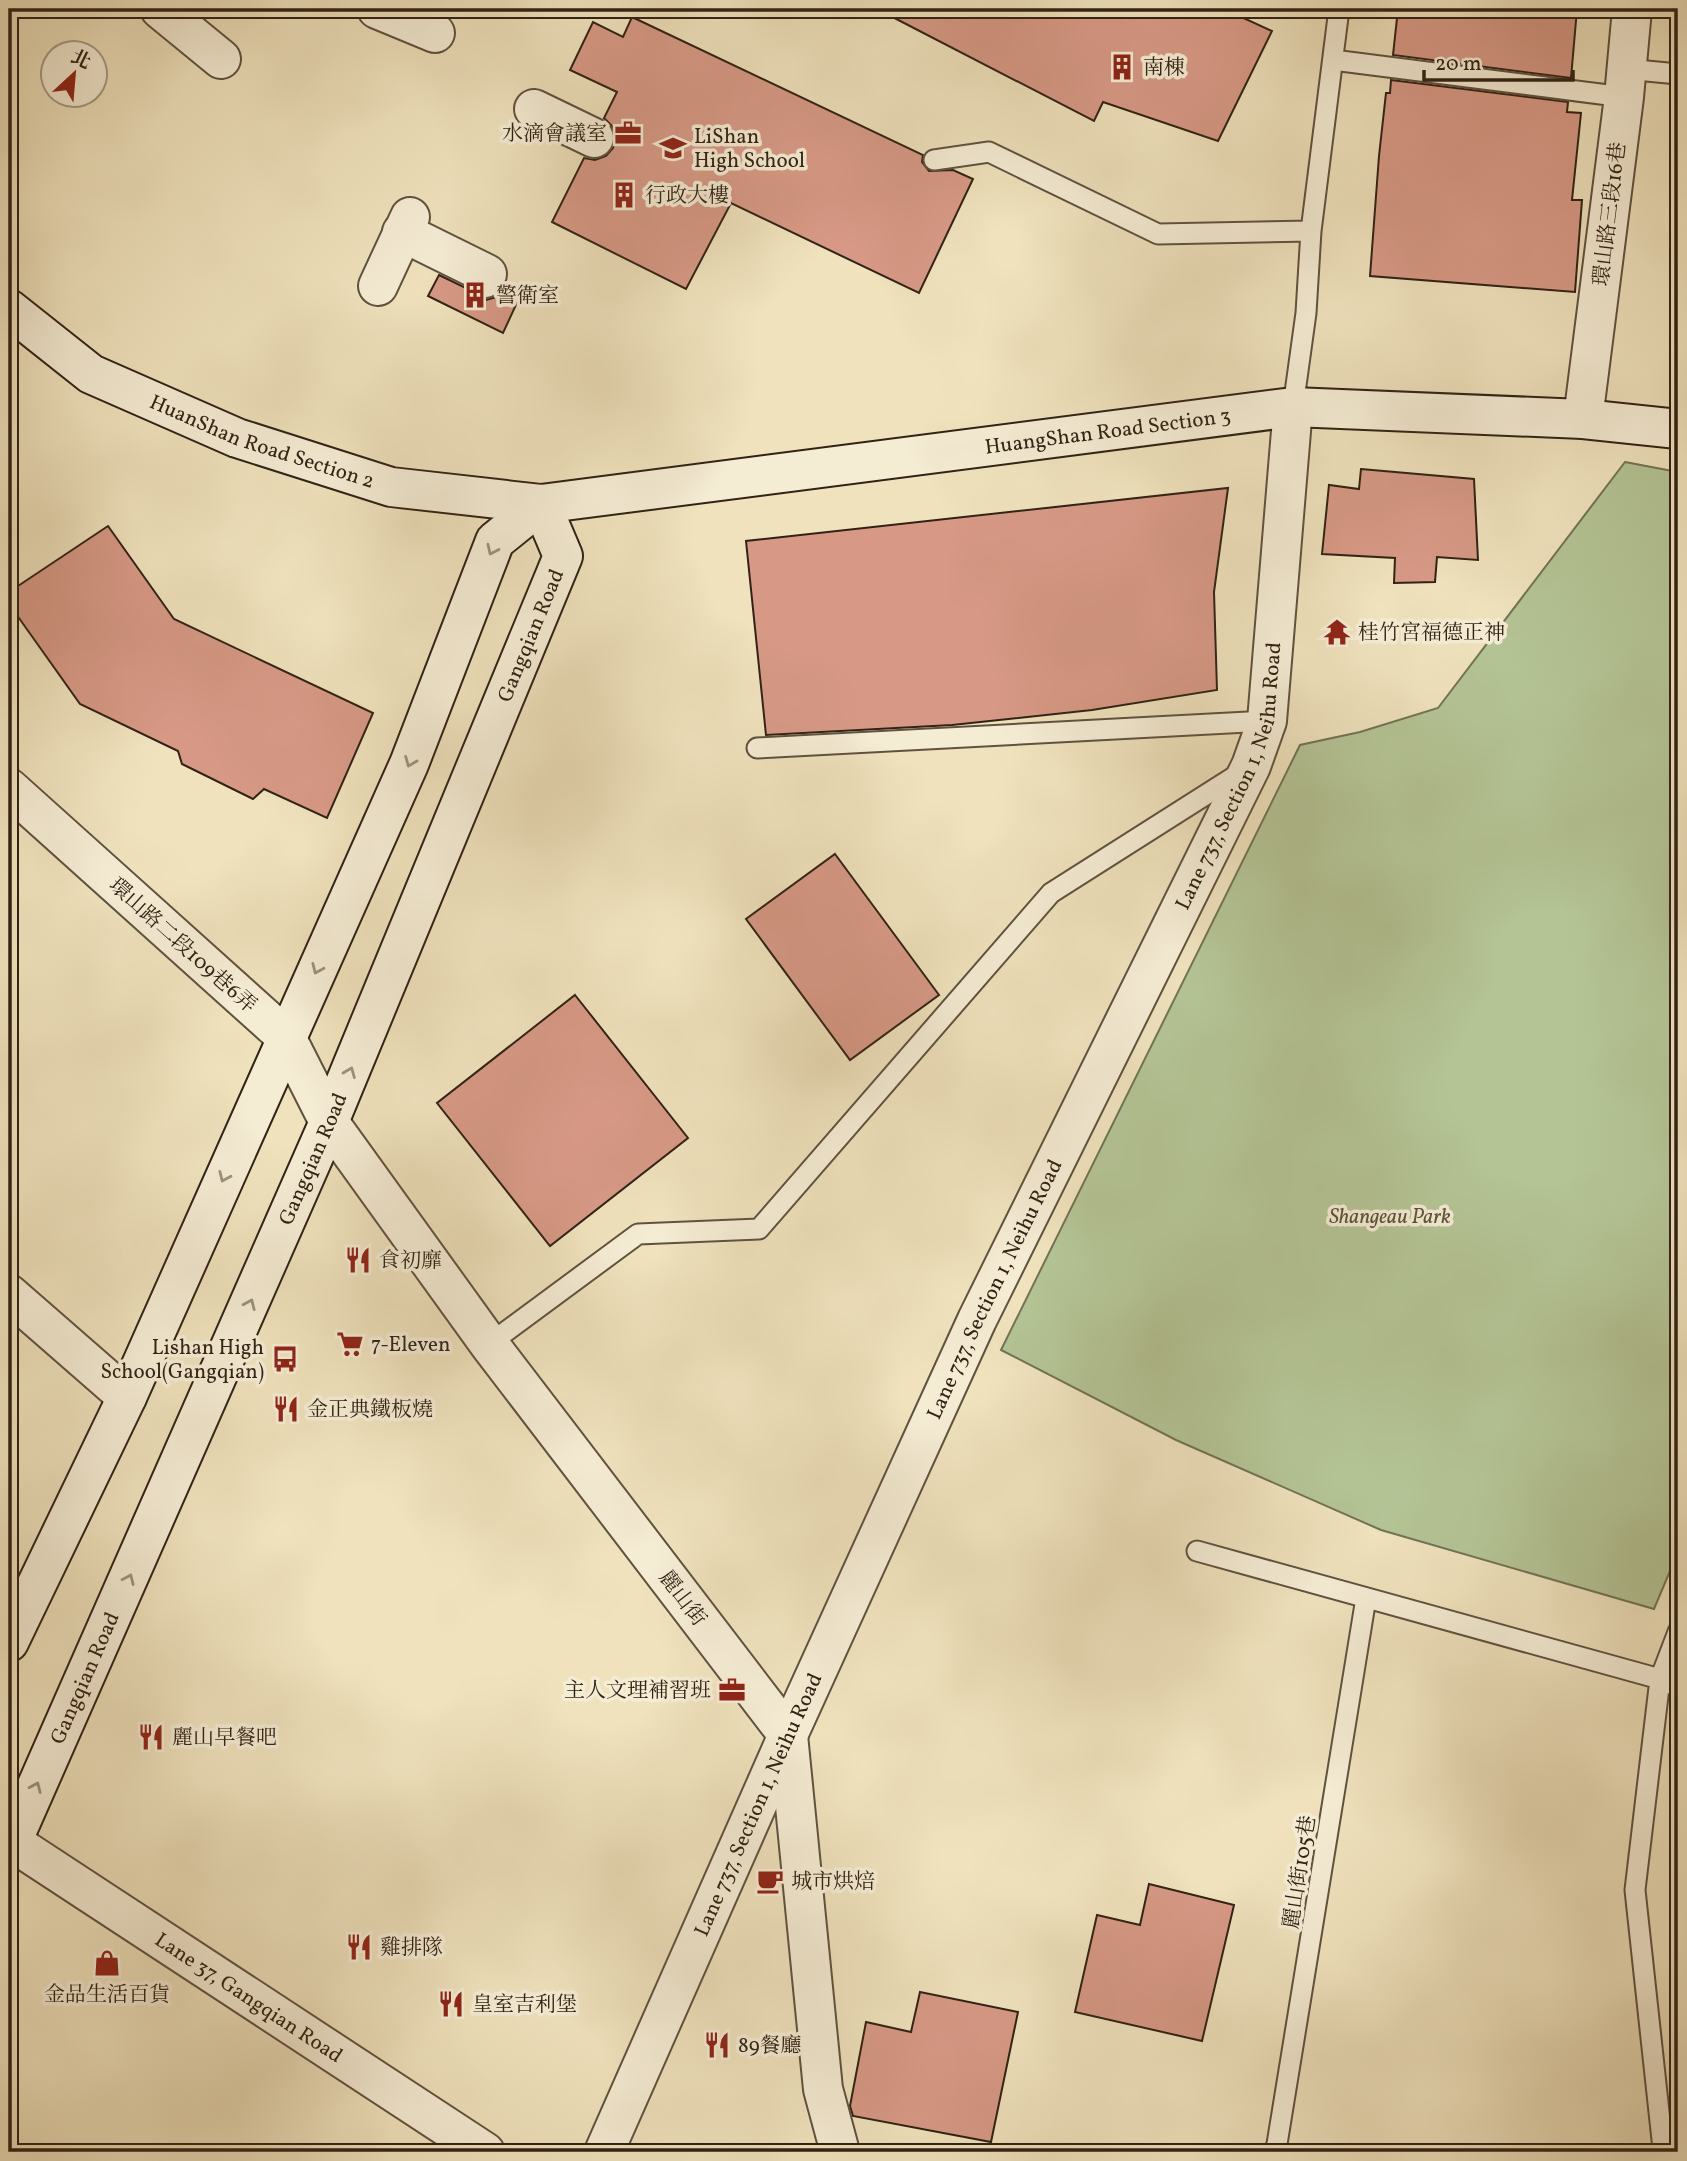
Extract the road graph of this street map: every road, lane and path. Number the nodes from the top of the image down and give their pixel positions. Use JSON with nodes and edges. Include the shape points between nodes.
{"nodes":[{"id":1,"x":160,"y":9,"type":"edge"},
{"id":2,"x":377,"y":9,"type":"edge"},
{"id":3,"x":1339,"y":9,"type":"edge"},
{"id":4,"x":1632,"y":9,"type":"edge"},
{"id":5,"x":435,"y":33,"type":"dead end"},
{"id":6,"x":221,"y":59,"type":"dead end"},
{"id":7,"x":1333,"y":60,"type":"junction"},
{"id":8,"x":1678,"y":74,"type":"edge"},
{"id":9,"x":1625,"y":83,"type":"junction"},
{"id":10,"x":534,"y":109,"type":"dead end"},
{"id":11,"x":594,"y":138,"type":"dead end"},
{"id":12,"x":934,"y":160,"type":"dead end"},
{"id":13,"x":1311,"y":232,"type":"junction"},
{"id":14,"x":485,"y":278,"type":"dead end"},
{"id":15,"x":378,"y":286,"type":"dead end"},
{"id":16,"x":9,"y":309,"type":"edge"},
{"id":17,"x":1293,"y":407,"type":"junction"},
{"id":18,"x":1583,"y":419,"type":"junction"},
{"id":19,"x":1678,"y":429,"type":"edge"},
{"id":20,"x":541,"y":504,"type":"junction"},
{"id":21,"x":1267,"y":721,"type":"junction"},
{"id":22,"x":757,"y":748,"type":"dead end"},
{"id":23,"x":1251,"y":766,"type":"junction"},
{"id":24,"x":9,"y":788,"type":"edge"},
{"id":25,"x":286,"y":1037,"type":"junction"},
{"id":26,"x":329,"y":1122,"type":"junction"},
{"id":27,"x":9,"y":1294,"type":"edge"},
{"id":28,"x":489,"y":1344,"type":"junction"},
{"id":29,"x":127,"y":1397,"type":"junction"},
{"id":30,"x":1197,"y":1551,"type":"dead end"},
{"id":31,"x":1366,"y":1598,"type":"junction"},
{"id":32,"x":1678,"y":1632,"type":"edge"},
{"id":33,"x":9,"y":1642,"type":"edge"},
{"id":34,"x":1669,"y":1683,"type":"edge"},
{"id":35,"x":788,"y":1735,"type":"junction"},
{"id":36,"x":10,"y":1844,"type":"edge"},
{"id":37,"x":1663,"y":2149,"type":"dead end"},
{"id":38,"x":485,"y":2152,"type":"edge"},
{"id":39,"x":604,"y":2152,"type":"edge"},
{"id":40,"x":840,"y":2152,"type":"edge"},
{"id":41,"x":1274,"y":2152,"type":"edge"}],
"edges":[{"from":1,"to":6,"type":"street"},
{"from":2,"to":5,"type":"street"},
{"from":3,"to":7,"type":"lane"},
{"from":4,"to":9,"type":"street","name":"環山路三段16巷"},
{"from":7,"to":9,"type":"lane"},
{"from":7,"to":13,"type":"lane"},
{"from":8,"to":9,"type":"lane"},
{"from":9,"to":18,"type":"street","name":"環山路三段16巷"},
{"from":10,"to":11,"type":"street"},
{"from":12,"to":13,"type":"lane","via":[[989,152],[1158,234]]},
{"from":13,"to":17,"type":"lane"},
{"from":14,"to":15,"type":"street","via":[[487,274],[406,225]]},
{"from":16,"to":20,"type":"street","name":"HuanShan Road Section 2","via":[[91,373],[237,438],[391,487]]},
{"from":17,"to":18,"type":"street","name":"HuangShan Road Section 3"},
{"from":17,"to":20,"type":"street","name":"HuangShan Road Section 3"},
{"from":17,"to":21,"type":"street","name":"Lane 737, Section 1, Neihu Road"},
{"from":18,"to":19,"type":"street","name":"HuangShan Road Section 3"},
{"from":20,"to":25,"type":"street","one_way":true,"via":[[495,541],[409,764]]},
{"from":26,"to":20,"type":"street","name":"Gangqian Road","one_way":true,"via":[[563,556]]},
{"from":21,"to":22,"type":"lane"},
{"from":21,"to":23,"type":"street","name":"Lane 737, Section 1, Neihu Road"},
{"from":23,"to":28,"type":"lane","via":[[1051,893],[759,1229],[638,1234]]},
{"from":23,"to":35,"type":"street","name":"Lane 737, Section 1, Neihu Road","via":[[977,1320]]},
{"from":24,"to":25,"type":"street","name":"環山路二段109巷6弄"},
{"from":25,"to":26,"type":"street","name":"環山路二段109巷6弄"},
{"from":25,"to":29,"type":"street","one_way":true},
{"from":26,"to":28,"type":"street","name":"麗山街"},
{"from":36,"to":26,"type":"street","name":"Gangqian Road","one_way":true},
{"from":27,"to":29,"type":"street"},
{"from":28,"to":35,"type":"street","name":"麗山街"},
{"from":29,"to":33,"type":"street"},
{"from":30,"to":31,"type":"lane"},
{"from":31,"to":34,"type":"lane"},
{"from":31,"to":41,"type":"lane","name":"麗山街105巷"},
{"from":32,"to":34,"type":"lane"},
{"from":34,"to":37,"type":"lane","via":[[1635,1890]]},
{"from":35,"to":39,"type":"street","name":"Lane 737, Section 1, Neihu Road"},
{"from":35,"to":40,"type":"street","via":[[823,2089]]},
{"from":36,"to":38,"type":"street","name":"Lane 37, Gangqian Road"}]}
